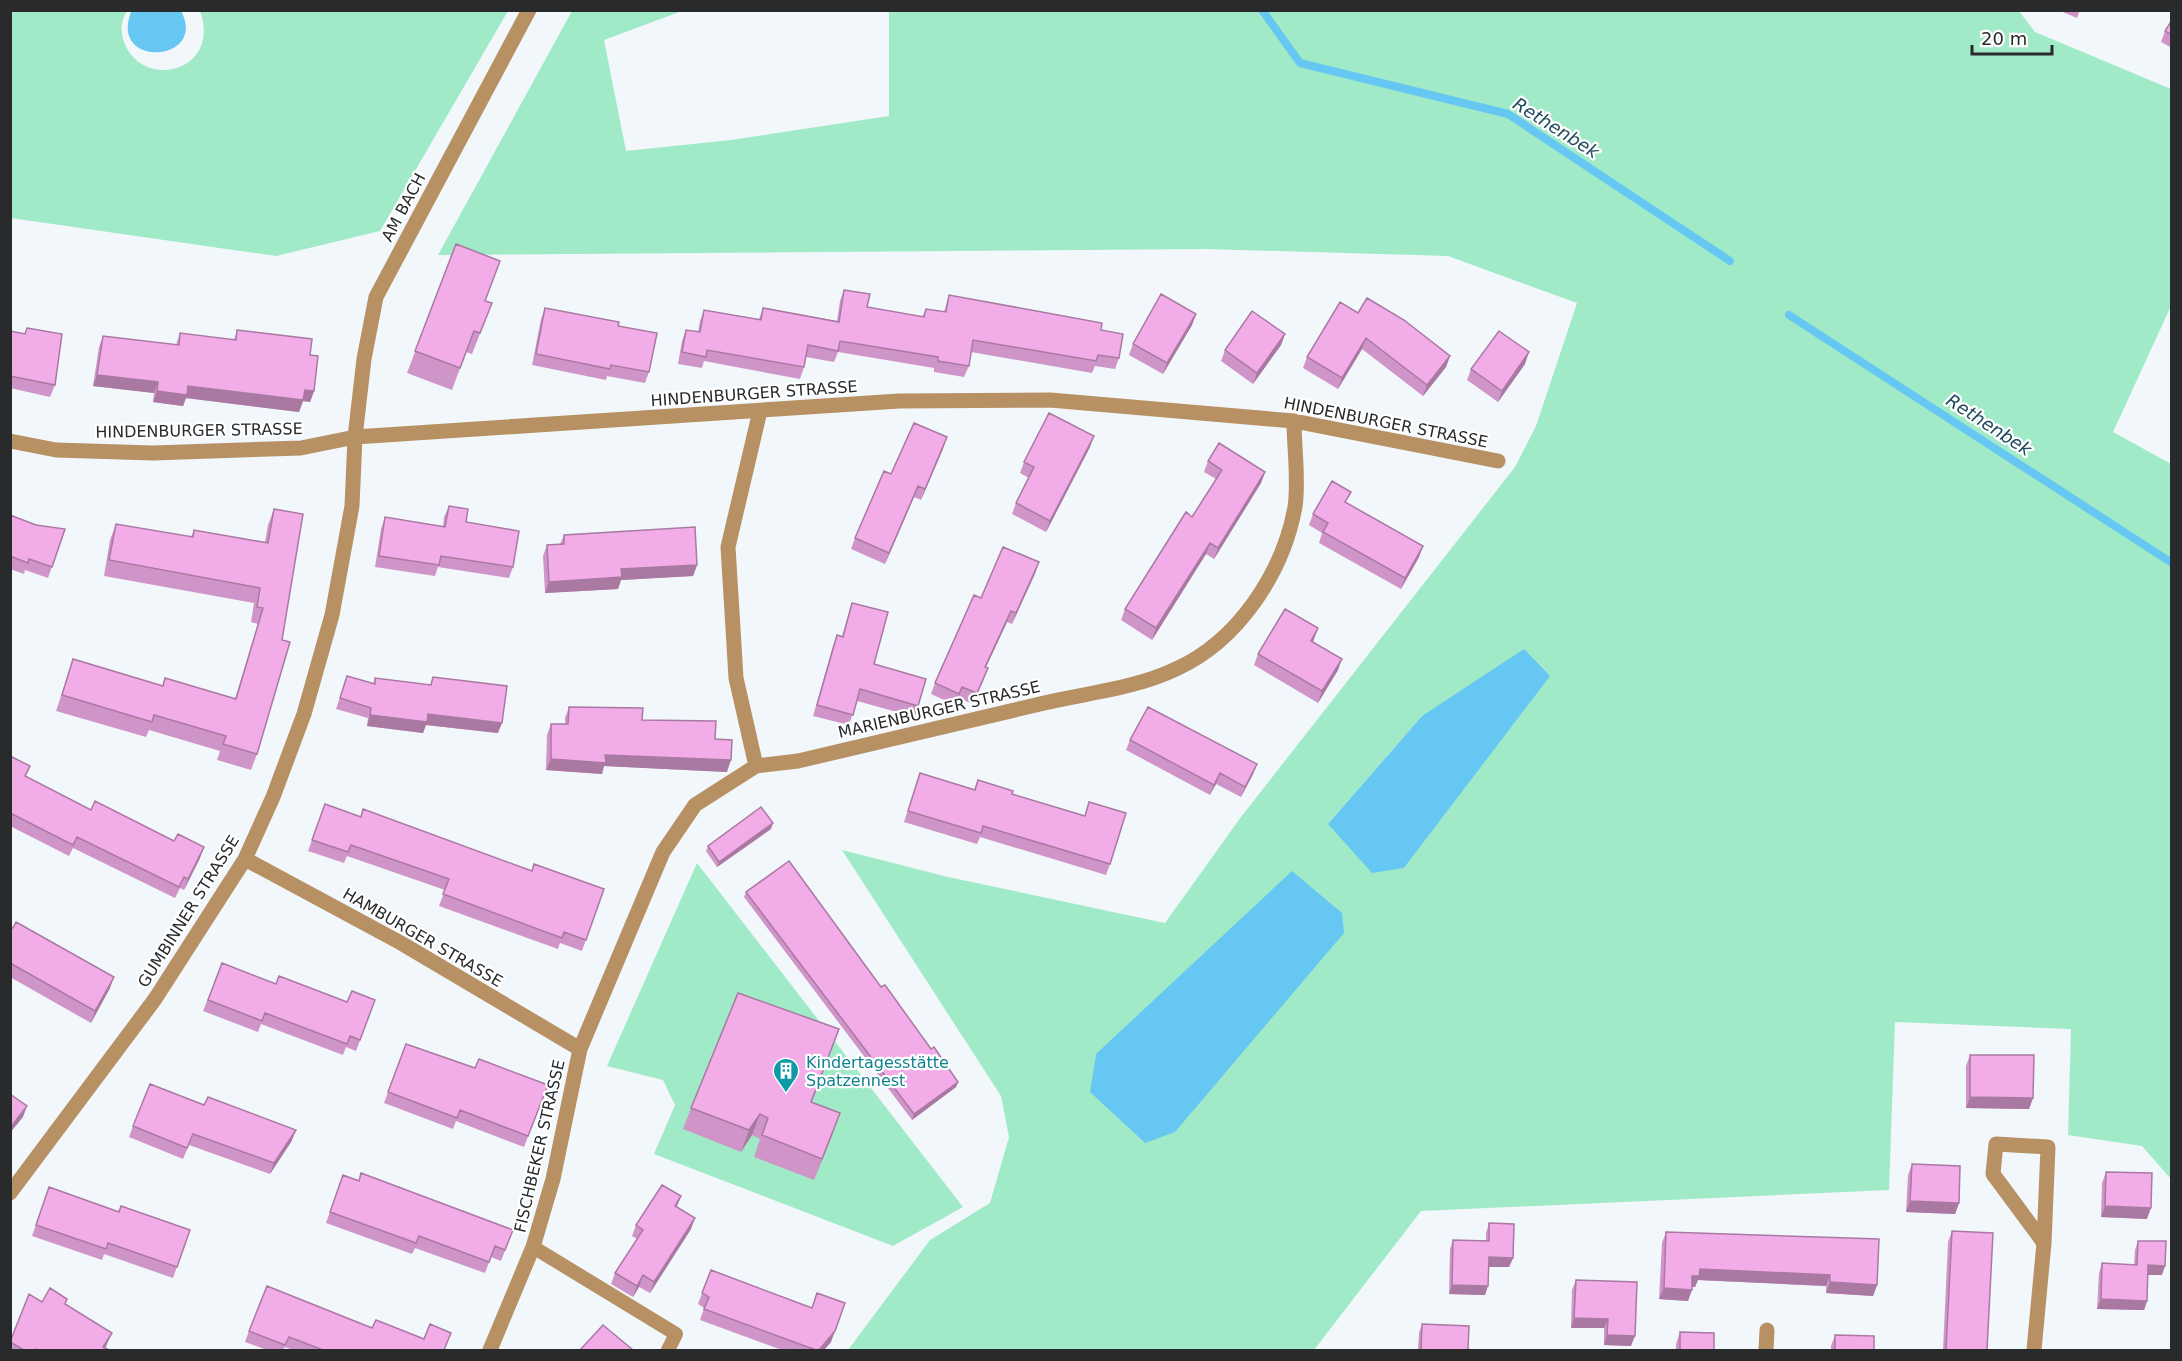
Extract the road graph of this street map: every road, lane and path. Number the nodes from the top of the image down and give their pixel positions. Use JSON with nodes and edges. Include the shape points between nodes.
{"nodes":[{"id":1,"x":529,"y":10,"type":"edge"},
{"id":2,"x":760,"y":411,"type":"junction"},
{"id":3,"x":1294,"y":421,"type":"junction"},
{"id":4,"x":355,"y":436,"type":"junction"},
{"id":5,"x":10,"y":441,"type":"edge"},
{"id":6,"x":1498,"y":461,"type":"dead end"},
{"id":7,"x":756,"y":766,"type":"junction"},
{"id":8,"x":245,"y":859,"type":"junction"},
{"id":9,"x":580,"y":1049,"type":"junction"},
{"id":10,"x":10,"y":1193,"type":"edge"},
{"id":11,"x":2044,"y":1243,"type":"junction"},
{"id":12,"x":533,"y":1247,"type":"junction"},
{"id":13,"x":1767,"y":1330,"type":"dead end"},
{"id":14,"x":490,"y":1350,"type":"edge"},
{"id":15,"x":668,"y":1350,"type":"edge"},
{"id":16,"x":1766,"y":1350,"type":"edge"},
{"id":17,"x":2034,"y":1350,"type":"edge"}],
"edges":[{"from":1,"to":4,"type":"street","name":"AM BACH","via":[[376,297]]},
{"from":2,"to":3,"type":"street","name":"HINDENBURGER STRASSE","via":[[899,401],[1050,400]]},
{"from":2,"to":4,"type":"street","name":"HINDENBURGER STRASSE"},
{"from":2,"to":7,"type":"street","via":[[728,547],[736,678]]},
{"from":3,"to":6,"type":"street","name":"HINDENBURGER STRASSE"},
{"from":3,"to":7,"type":"street","name":"MARIENBURGER STRASSE","via":[[1295,506],[1283,547],[1266,585],[1233,629],[1200,656],[1176,670],[1123,687]]},
{"from":4,"to":5,"type":"street","name":"HINDENBURGER STRASSE","via":[[301,448],[153,453],[56,450]]},
{"from":4,"to":8,"type":"street","name":"GUMBINNER STRASSE","via":[[352,506],[332,615],[304,714]]},
{"from":7,"to":9,"type":"street","name":"MARIENBURGER STRASSE","via":[[695,805],[663,852]]},
{"from":8,"to":9,"type":"street","name":"HAMBURGER STRASSE","via":[[401,943]]},
{"from":8,"to":10,"type":"street","name":"GUMBINNER STRASSE","via":[[155,999]]},
{"from":9,"to":12,"type":"street","name":"FISCHBEKER STRASSE","via":[[553,1179]]},
{"from":11,"to":11,"type":"street","via":[[2048,1147],[1996,1143],[1993,1174]]},
{"from":11,"to":17,"type":"street"},
{"from":12,"to":14,"type":"street","name":"FISCHBEKER STRASSE"},
{"from":12,"to":15,"type":"lane","via":[[676,1334]]},
{"from":13,"to":16,"type":"street"}]}
